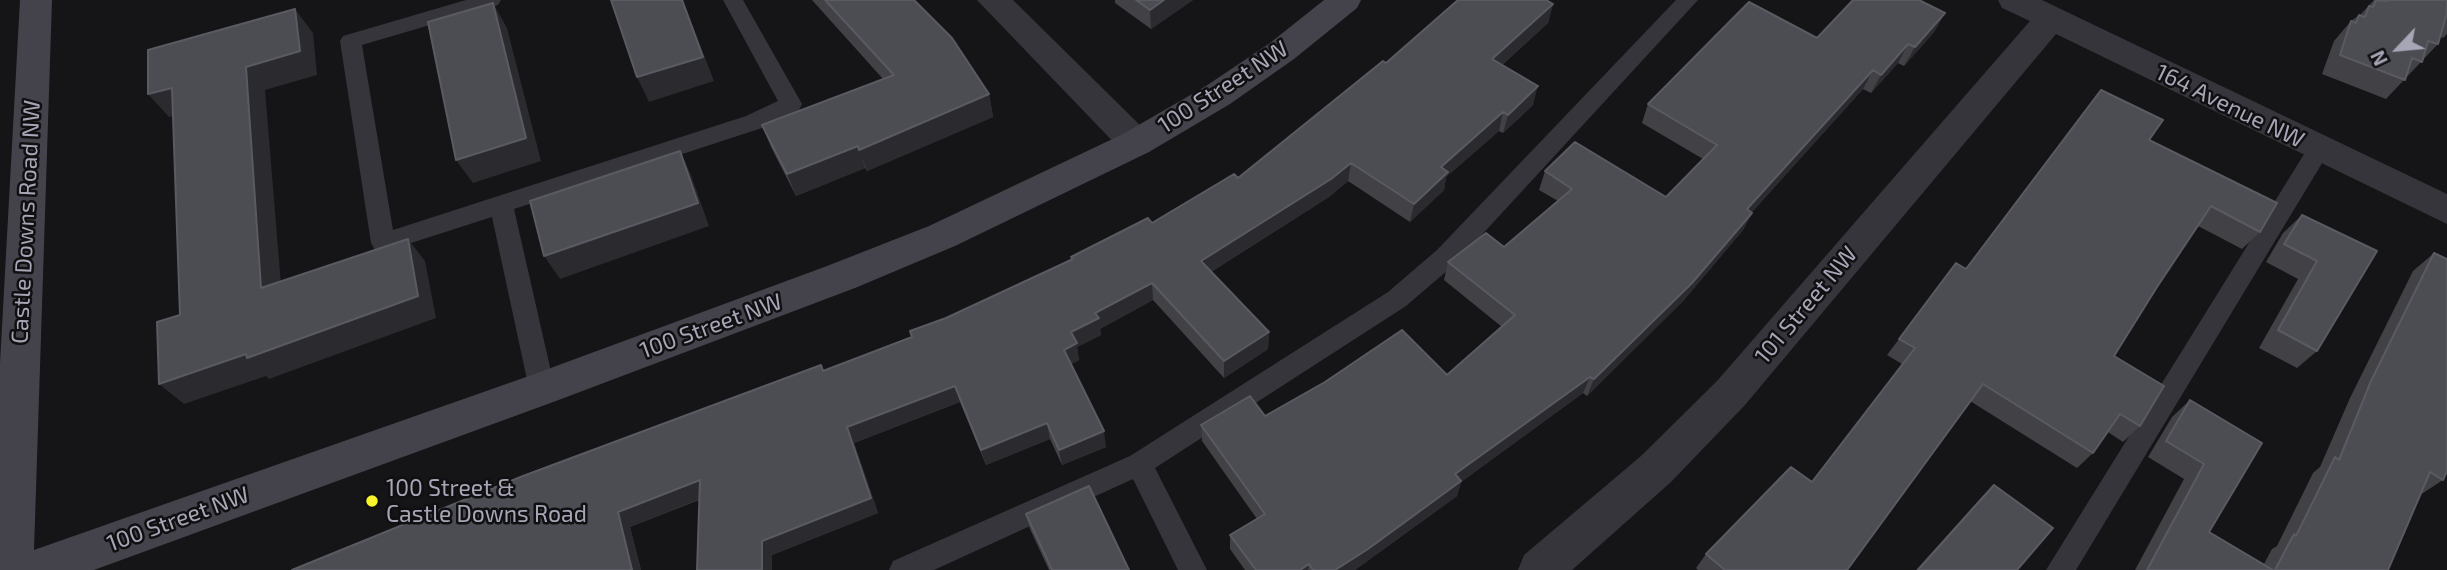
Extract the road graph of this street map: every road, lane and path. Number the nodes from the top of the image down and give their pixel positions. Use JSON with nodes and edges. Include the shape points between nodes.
{"nodes":[{"id":1,"x":36,"y":0,"type":"edge"},
{"id":2,"x":491,"y":0,"type":"edge"},
{"id":3,"x":733,"y":0,"type":"edge"},
{"id":4,"x":993,"y":0,"type":"edge"},
{"id":5,"x":1345,"y":0,"type":"edge"},
{"id":6,"x":1688,"y":0,"type":"edge"},
{"id":7,"x":2014,"y":0,"type":"edge"},
{"id":8,"x":2050,"y":18,"type":"junction"},
{"id":9,"x":1136,"y":144,"type":"junction"},
{"id":10,"x":2319,"y":149,"type":"junction"},
{"id":11,"x":501,"y":204,"type":"junction"},
{"id":12,"x":2447,"y":210,"type":"edge"},
{"id":13,"x":542,"y":389,"type":"junction"},
{"id":14,"x":1139,"y":464,"type":"junction"},
{"id":15,"x":11,"y":570,"type":"edge"},
{"id":16,"x":37,"y":570,"type":"edge"},
{"id":17,"x":902,"y":570,"type":"edge"},
{"id":18,"x":1193,"y":570,"type":"edge"},
{"id":19,"x":1540,"y":570,"type":"edge"},
{"id":20,"x":2060,"y":570,"type":"edge"}],
"edges":[{"from":1,"to":15,"type":"street","name":"Castle Downs Road NW"},
{"from":2,"to":11,"type":"lane","via":[[351,41],[383,243]]},
{"from":3,"to":11,"type":"lane","via":[[791,104],[754,122]]},
{"from":4,"to":9,"type":"street"},
{"from":5,"to":9,"type":"street","name":"100 Street NW","via":[[1282,51]]},
{"from":6,"to":14,"type":"lane","via":[[1446,257],[1397,299]]},
{"from":7,"to":8,"type":"street","name":"164 Avenue NW"},
{"from":8,"to":10,"type":"street","name":"164 Avenue NW"},
{"from":8,"to":19,"type":"street","name":"101 Street NW","via":[[1731,393],[1656,469]]},
{"from":9,"to":13,"type":"street","name":"100 Street NW","via":[[853,272]]},
{"from":10,"to":12,"type":"street","name":"164 Avenue NW"},
{"from":10,"to":20,"type":"lane"},
{"from":11,"to":13,"type":"lane"},
{"from":13,"to":16,"type":"street","name":"100 Street NW"},
{"from":14,"to":17,"type":"lane"},
{"from":14,"to":18,"type":"lane"}]}
